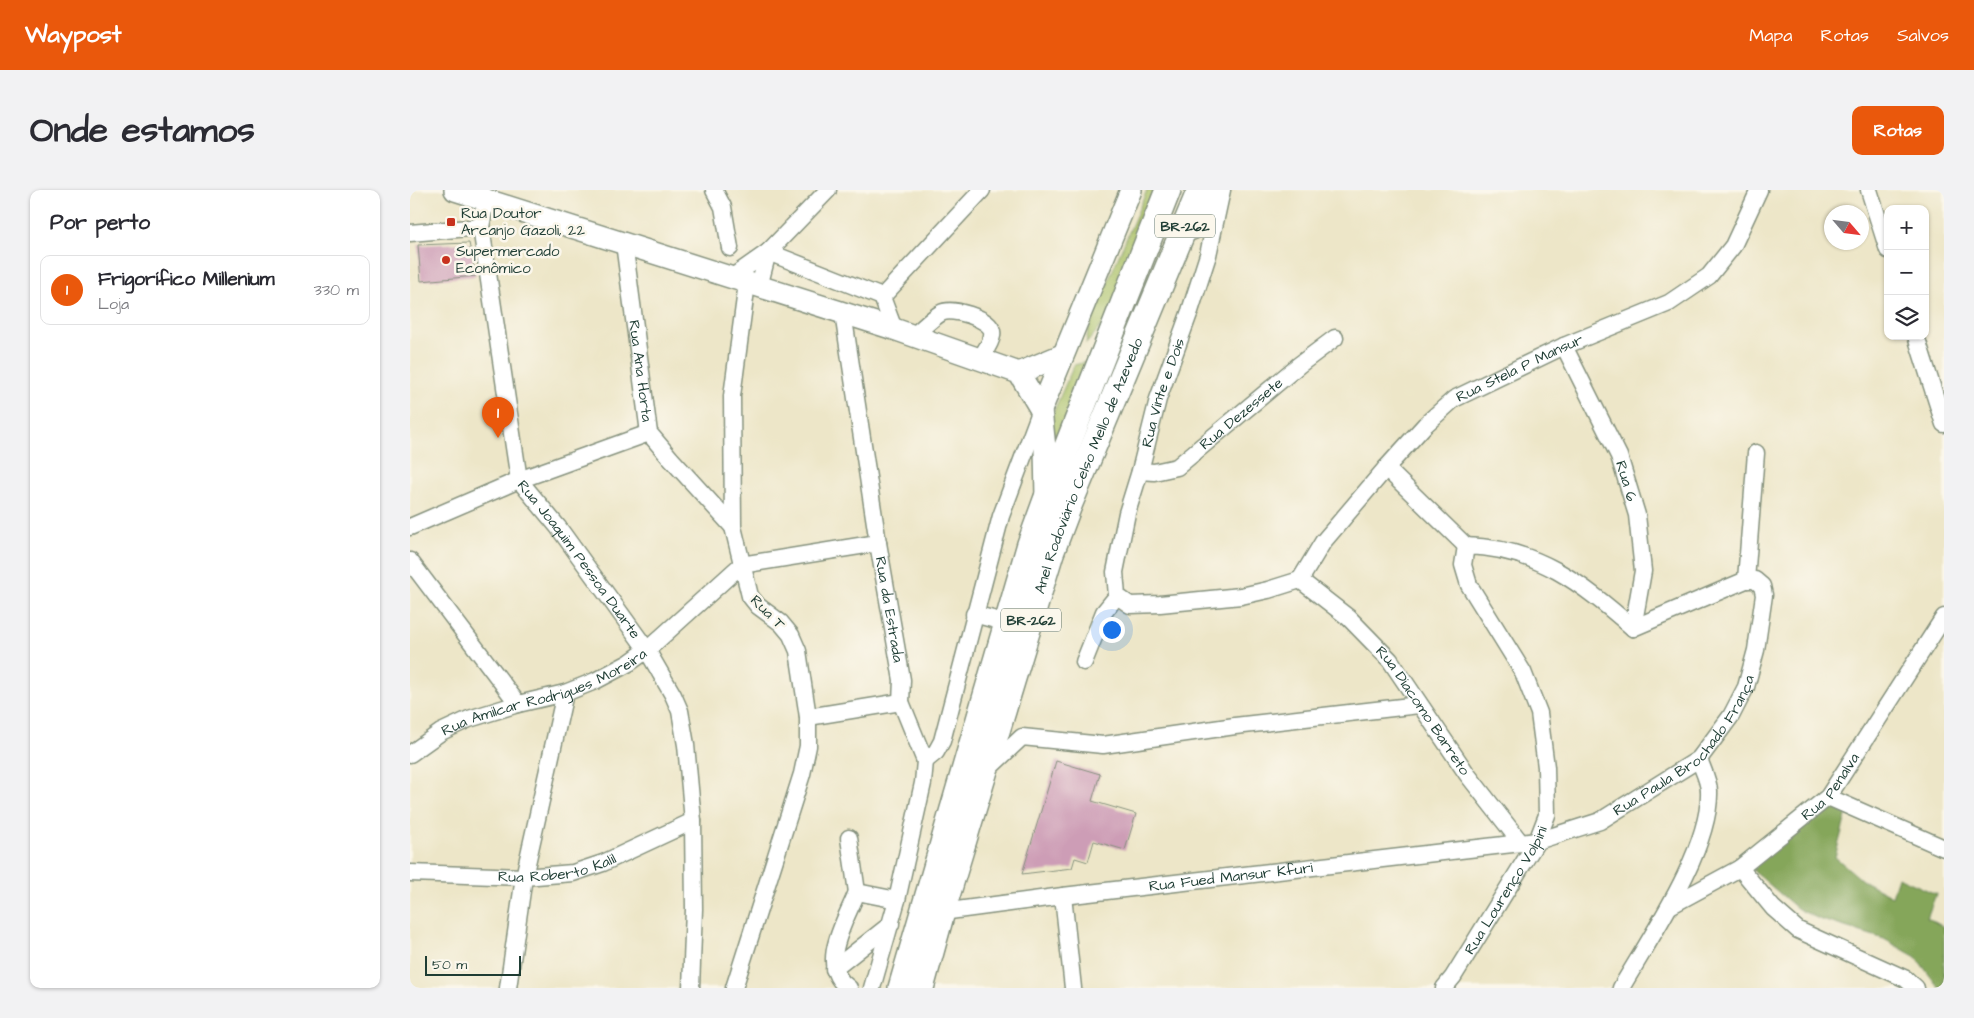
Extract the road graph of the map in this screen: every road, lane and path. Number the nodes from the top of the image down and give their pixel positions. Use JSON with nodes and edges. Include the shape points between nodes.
{"nodes":[{"id":1,"x":456,"y":190,"type":"edge"},
{"id":2,"x":714,"y":190,"type":"edge"},
{"id":3,"x":828,"y":190,"type":"edge"},
{"id":4,"x":982,"y":190,"type":"edge"},
{"id":5,"x":1131,"y":190,"type":"edge"},
{"id":6,"x":1168,"y":190,"type":"edge"},
{"id":7,"x":1200,"y":190,"type":"edge"},
{"id":8,"x":1217,"y":190,"type":"edge"},
{"id":9,"x":1222,"y":190,"type":"edge"},
{"id":10,"x":1759,"y":190,"type":"edge"},
{"id":11,"x":1869,"y":190,"type":"edge"},
{"id":12,"x":484,"y":195,"type":"edge"},
{"id":13,"x":481,"y":227,"type":"junction"},
{"id":14,"x":410,"y":233,"type":"edge"},
{"id":15,"x":1884,"y":237,"type":"edge"},
{"id":16,"x":624,"y":243,"type":"junction"},
{"id":17,"x":730,"y":248,"type":"dead end"},
{"id":18,"x":768,"y":252,"type":"junction"},
{"id":19,"x":1170,"y":262,"type":"junction"},
{"id":20,"x":746,"y":283,"type":"junction"},
{"id":21,"x":882,"y":297,"type":"junction"},
{"id":22,"x":844,"y":313,"type":"junction"},
{"id":23,"x":904,"y":332,"type":"junction"},
{"id":24,"x":1335,"y":338,"type":"dead end"},
{"id":25,"x":1917,"y":340,"type":"edge"},
{"id":26,"x":1564,"y":346,"type":"junction"},
{"id":27,"x":1062,"y":355,"type":"junction"},
{"id":28,"x":980,"y":359,"type":"junction"},
{"id":29,"x":1019,"y":373,"type":"junction"},
{"id":30,"x":1041,"y":410,"type":"junction"},
{"id":31,"x":1944,"y":424,"type":"edge"},
{"id":32,"x":649,"y":433,"type":"junction"},
{"id":33,"x":1756,"y":453,"type":"dead end"},
{"id":34,"x":1386,"y":468,"type":"junction"},
{"id":35,"x":1140,"y":471,"type":"junction"},
{"id":36,"x":519,"y":480,"type":"junction"},
{"id":37,"x":1046,"y":500,"type":"junction"},
{"id":38,"x":410,"y":527,"type":"edge"},
{"id":39,"x":734,"y":527,"type":"junction"},
{"id":40,"x":878,"y":543,"type":"junction"},
{"id":41,"x":1466,"y":546,"type":"junction"},
{"id":42,"x":410,"y":561,"type":"edge"},
{"id":43,"x":742,"y":565,"type":"junction"},
{"id":44,"x":1300,"y":580,"type":"junction"},
{"id":45,"x":1746,"y":580,"type":"junction"},
{"id":46,"x":1117,"y":596,"type":"junction"},
{"id":47,"x":974,"y":614,"type":"junction"},
{"id":48,"x":1944,"y":617,"type":"edge"},
{"id":49,"x":1007,"y":623,"type":"junction"},
{"id":50,"x":1633,"y":628,"type":"junction"},
{"id":51,"x":647,"y":650,"type":"junction"},
{"id":52,"x":1084,"y":662,"type":"dead end"},
{"id":53,"x":565,"y":693,"type":"junction"},
{"id":54,"x":901,"y":702,"type":"junction"},
{"id":55,"x":518,"y":704,"type":"junction"},
{"id":56,"x":1419,"y":705,"type":"junction"},
{"id":57,"x":808,"y":717,"type":"junction"},
{"id":58,"x":410,"y":752,"type":"edge"},
{"id":59,"x":1699,"y":759,"type":"junction"},
{"id":60,"x":925,"y":761,"type":"junction"},
{"id":61,"x":984,"y":773,"type":"junction"},
{"id":62,"x":1828,"y":797,"type":"junction"},
{"id":63,"x":693,"y":821,"type":"junction"},
{"id":64,"x":850,"y":838,"type":"dead end"},
{"id":65,"x":1529,"y":842,"type":"junction"},
{"id":66,"x":1944,"y":848,"type":"edge"},
{"id":67,"x":1740,"y":868,"type":"junction"},
{"id":68,"x":410,"y":873,"type":"edge"},
{"id":69,"x":524,"y":877,"type":"junction"},
{"id":70,"x":857,"y":892,"type":"junction"},
{"id":71,"x":1063,"y":896,"type":"junction"},
{"id":72,"x":897,"y":900,"type":"junction"},
{"id":73,"x":1670,"y":906,"type":"junction"},
{"id":74,"x":942,"y":912,"type":"junction"},
{"id":75,"x":891,"y":924,"type":"junction"},
{"id":76,"x":834,"y":969,"type":"junction"},
{"id":77,"x":508,"y":988,"type":"edge"},
{"id":78,"x":514,"y":988,"type":"edge"},
{"id":79,"x":691,"y":988,"type":"edge"},
{"id":80,"x":734,"y":988,"type":"edge"},
{"id":81,"x":849,"y":988,"type":"edge"},
{"id":82,"x":872,"y":988,"type":"edge"},
{"id":83,"x":901,"y":988,"type":"edge"},
{"id":84,"x":921,"y":988,"type":"edge"},
{"id":85,"x":1073,"y":988,"type":"edge"},
{"id":86,"x":1444,"y":988,"type":"edge"},
{"id":87,"x":1620,"y":988,"type":"edge"},
{"id":88,"x":1916,"y":988,"type":"edge"}],
"edges":[{"from":1,"to":12,"type":"main road"},
{"from":2,"to":17,"type":"street","via":[[723,207]]},
{"from":3,"to":18,"type":"street"},
{"from":4,"to":21,"type":"street"},
{"from":5,"to":27,"type":"main road","name":"Anel Rodoviário Celso Mello de Azevedo"},
{"from":6,"to":37,"type":"highway","name":"Anel Rodoviário Celso Mello de Azevedo","number":"BR-262"},
{"from":7,"to":19,"type":"highway","name":"Anel Rodoviário Celso Mello de Azevedo","number":"BR-262"},
{"from":8,"to":19,"type":"main road","name":"Anel Rodoviário Celso Mello de Azevedo"},
{"from":9,"to":35,"type":"street","name":"Rua Vinte e Dois","via":[[1208,255],[1158,399]]},
{"from":10,"to":26,"type":"street","name":"Rua Stela P Mansur","via":[[1733,246],[1709,276],[1669,302]]},
{"from":11,"to":15,"type":"street"},
{"from":12,"to":13,"type":"street","name":"Rua Joaquim Pessoa Duarte"},
{"from":12,"to":16,"type":"main road"},
{"from":13,"to":14,"type":"street"},
{"from":13,"to":36,"type":"street","name":"Rua Joaquim Pessoa Duarte"},
{"from":16,"to":20,"type":"main road"},
{"from":16,"to":32,"type":"street","name":"Rua Ana Horta"},
{"from":18,"to":20,"type":"street"},
{"from":18,"to":20,"type":"street","name":"Rua T"},
{"from":18,"to":21,"type":"street"},
{"from":19,"to":61,"type":"highway","name":"Anel Rodoviário Celso Mello de Azevedo","number":"BR-262","via":[[1051,553]]},
{"from":20,"to":22,"type":"main road"},
{"from":20,"to":39,"type":"street","name":"Rua T","via":[[732,396]]},
{"from":21,"to":23,"type":"street"},
{"from":22,"to":23,"type":"main road"},
{"from":22,"to":40,"type":"street","name":"Rua da Estrada"},
{"from":23,"to":28,"type":"main road"},
{"from":23,"to":28,"type":"street","via":[[950,310],[965,313],[992,329]]},
{"from":24,"to":35,"type":"street","name":"Rua Dezessete","via":[[1177,468]]},
{"from":25,"to":31,"type":"street"},
{"from":26,"to":34,"type":"street","name":"Rua Stela P Mansur","via":[[1454,400],[1425,425]]},
{"from":26,"to":50,"type":"street","name":"Rua 6","via":[[1620,456],[1637,516],[1643,571]]},
{"from":27,"to":29,"type":"main road"},
{"from":27,"to":30,"type":"main road","name":"Anel Rodoviário Celso Mello de Azevedo"},
{"from":28,"to":29,"type":"main road"},
{"from":29,"to":30,"type":"main road"},
{"from":30,"to":37,"type":"main road","name":"Anel Rodoviário Celso Mello de Azevedo"},
{"from":30,"to":47,"type":"street","via":[[1001,516]]},
{"from":32,"to":36,"type":"street"},
{"from":32,"to":39,"type":"street","name":"Rua Ana Horta"},
{"from":33,"to":45,"type":"street"},
{"from":34,"to":41,"type":"street"},
{"from":34,"to":44,"type":"street","name":"Rua Stela P Mansur","via":[[1323,542]]},
{"from":35,"to":46,"type":"street","name":"Rua Vinte e Dois","via":[[1127,513],[1116,572]]},
{"from":36,"to":38,"type":"street"},
{"from":36,"to":51,"type":"street","name":"Rua Joaquim Pessoa Duarte","via":[[558,527]]},
{"from":37,"to":49,"type":"highway","name":"Anel Rodoviário Celso Mello de Azevedo","number":"BR-262"},
{"from":39,"to":43,"type":"street","name":"Rua T"},
{"from":40,"to":43,"type":"street"},
{"from":40,"to":54,"type":"street","name":"Rua da Estrada","via":[[902,680]]},
{"from":41,"to":50,"type":"street","via":[[1484,546],[1522,554],[1567,575]]},
{"from":41,"to":65,"type":"street","name":"Rua Lourenço Volpini","via":[[1463,565],[1469,585],[1523,672],[1539,712],[1546,767],[1547,815]]},
{"from":42,"to":55,"type":"street"},
{"from":43,"to":51,"type":"street","name":"Rua Amilcar Rodrigues Moreira"},
{"from":43,"to":57,"type":"street","name":"Rua T","via":[[750,596],[791,635],[798,652]]},
{"from":44,"to":46,"type":"street","via":[[1241,596],[1160,604],[1130,605]]},
{"from":44,"to":56,"type":"street","name":"Rua Diacomo Barreto","via":[[1349,618],[1390,660]]},
{"from":45,"to":50,"type":"street"},
{"from":45,"to":59,"type":"street","name":"Rua Paula Brochado França","via":[[1754,580],[1762,586],[1764,595],[1756,650],[1746,687],[1731,716]]},
{"from":46,"to":52,"type":"street","via":[[1104,612]]},
{"from":47,"to":49,"type":"street"},
{"from":47,"to":60,"type":"street","via":[[942,741],[936,752]]},
{"from":48,"to":62,"type":"street","name":"Rua Penalva"},
{"from":49,"to":83,"type":"highway","name":"Anel Rodoviário Celso Mello de Azevedo","number":"BR-262"},
{"from":51,"to":53,"type":"street","name":"Rua Amilcar Rodrigues Moreira","via":[[620,668]]},
{"from":51,"to":63,"type":"street","name":"Rua Joaquim Pessoa Duarte","via":[[680,711]]},
{"from":53,"to":55,"type":"street","name":"Rua Amilcar Rodrigues Moreira"},
{"from":53,"to":69,"type":"street"},
{"from":54,"to":57,"type":"street"},
{"from":54,"to":60,"type":"street","name":"Rua da Estrada"},
{"from":55,"to":58,"type":"street","name":"Rua Amilcar Rodrigues Moreira","via":[[469,719],[440,732]]},
{"from":56,"to":61,"type":"street","via":[[1103,745],[1022,737]]},
{"from":56,"to":65,"type":"street","name":"Rua Diacomo Barreto","via":[[1466,774]]},
{"from":57,"to":80,"type":"street","name":"Rua T","via":[[808,746],[802,774]]},
{"from":59,"to":65,"type":"street","name":"Rua Paula Brochado França","via":[[1600,821]]},
{"from":59,"to":73,"type":"street","via":[[1710,789],[1708,812],[1696,850]]},
{"from":60,"to":72,"type":"street","name":"Rua da Estrada"},
{"from":61,"to":74,"type":"highway","name":"Anel Rodoviário Celso Mello de Azevedo","number":"BR-262"},
{"from":62,"to":66,"type":"street"},
{"from":62,"to":67,"type":"street","name":"Rua Penalva"},
{"from":63,"to":69,"type":"street","name":"Rua Roberto Kalil","via":[[596,866],[573,873]]},
{"from":63,"to":79,"type":"street","name":"Rua Joaquim Pessoa Duarte"},
{"from":64,"to":70,"type":"street"},
{"from":65,"to":71,"type":"street","name":"Rua Fued Mansur Kfuri"},
{"from":65,"to":86,"type":"street","name":"Rua Lourenço Volpini"},
{"from":67,"to":73,"type":"street","name":"Rua Penalva"},
{"from":67,"to":88,"type":"street","via":[[1773,908],[1798,930],[1906,979]]},
{"from":68,"to":69,"type":"street","name":"Rua Roberto Kalil"},
{"from":69,"to":77,"type":"street"},
{"from":70,"to":72,"type":"street"},
{"from":70,"to":76,"type":"street","via":[[834,951]]},
{"from":71,"to":74,"type":"street","name":"Rua Fued Mansur Kfuri"},
{"from":71,"to":85,"type":"street"},
{"from":72,"to":75,"type":"street","name":"Rua da Estrada"},
{"from":73,"to":87,"type":"street"},
{"from":74,"to":84,"type":"highway","name":"Anel Rodoviário Celso Mello de Azevedo","number":"BR-262"},
{"from":75,"to":76,"type":"street"},
{"from":75,"to":82,"type":"street","name":"Rua da Estrada"},
{"from":76,"to":81,"type":"street","via":[[841,983]]},
{"from":77,"to":78,"type":"street"}]}
